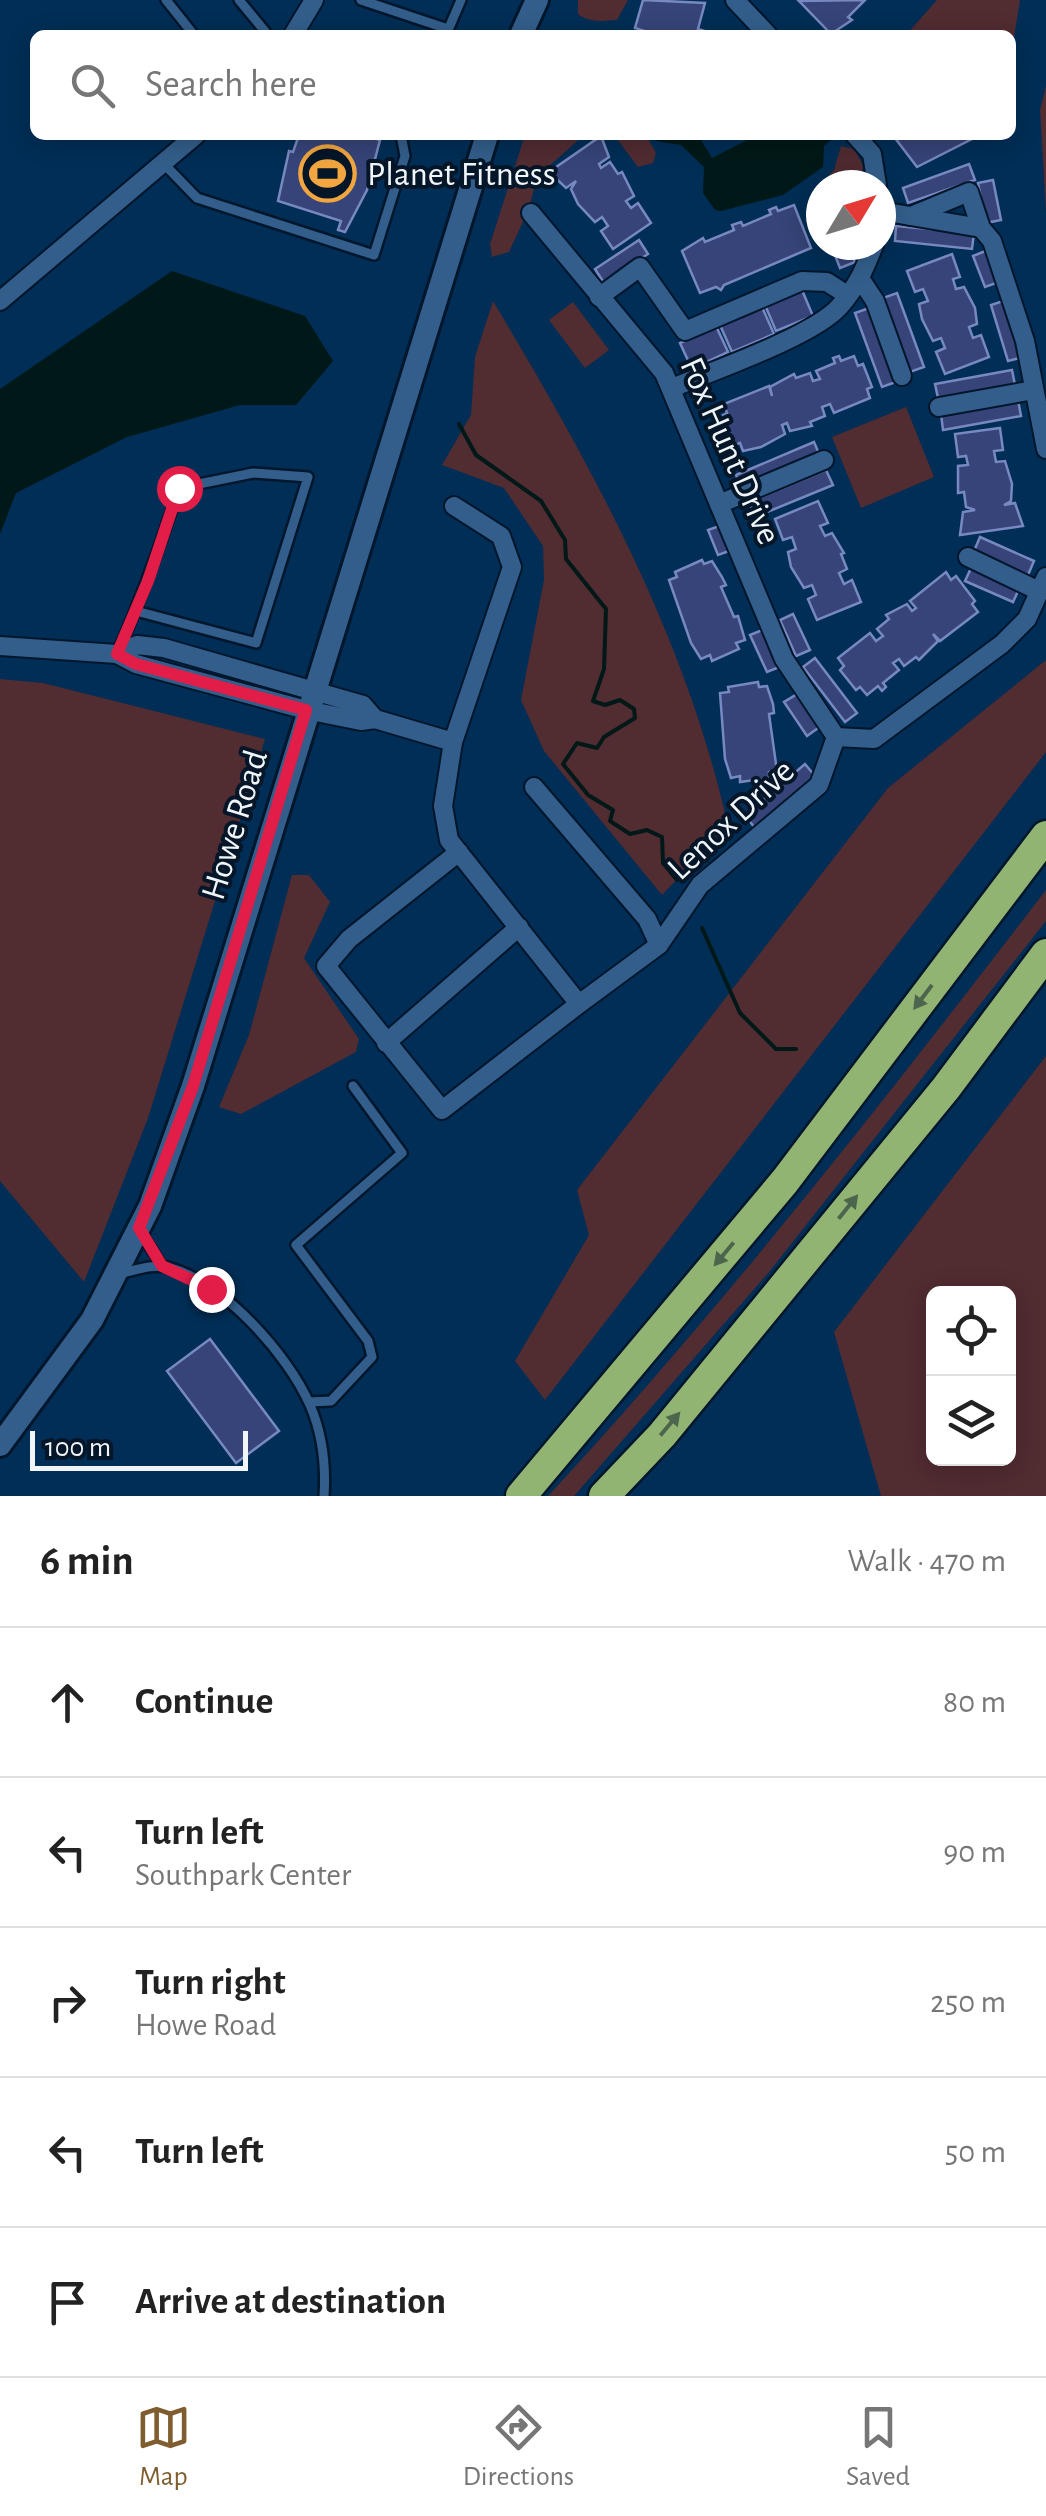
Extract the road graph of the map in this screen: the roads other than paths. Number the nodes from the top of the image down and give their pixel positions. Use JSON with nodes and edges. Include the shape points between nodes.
{"nodes":[{"id":1,"x":166,"y":0,"type":"edge"},
{"id":2,"x":239,"y":0,"type":"edge"},
{"id":3,"x":314,"y":0,"type":"edge"},
{"id":4,"x":361,"y":0,"type":"edge"},
{"id":5,"x":461,"y":0,"type":"edge"},
{"id":6,"x":536,"y":0,"type":"edge"},
{"id":7,"x":737,"y":1,"type":"edge"},
{"id":8,"x":190,"y":30,"type":"edge"},
{"id":9,"x":264,"y":30,"type":"edge"},
{"id":10,"x":296,"y":30,"type":"edge"},
{"id":11,"x":442,"y":30,"type":"edge"},
{"id":12,"x":448,"y":30,"type":"edge"},
{"id":13,"x":524,"y":30,"type":"edge"},
{"id":14,"x":763,"y":30,"type":"edge"},
{"id":15,"x":191,"y":140,"type":"edge"},
{"id":16,"x":402,"y":140,"type":"edge"},
{"id":17,"x":410,"y":140,"type":"edge"},
{"id":18,"x":485,"y":140,"type":"edge"},
{"id":19,"x":859,"y":140,"type":"edge"},
{"id":20,"x":405,"y":156,"type":"junction"},
{"id":21,"x":165,"y":165,"type":"junction"},
{"id":22,"x":875,"y":170,"type":"edge"},
{"id":23,"x":531,"y":213,"type":"dead end"},
{"id":24,"x":896,"y":214,"type":"edge"},
{"id":25,"x":911,"y":216,"type":"junction"},
{"id":26,"x":981,"y":228,"type":"junction"},
{"id":27,"x":864,"y":260,"type":"edge"},
{"id":28,"x":861,"y":280,"type":"junction"},
{"id":29,"x":847,"y":295,"type":"junction"},
{"id":30,"x":600,"y":297,"type":"junction"},
{"id":31,"x":0,"y":301,"type":"edge"},
{"id":32,"x":902,"y":376,"type":"dead end"},
{"id":33,"x":672,"y":388,"type":"junction"},
{"id":34,"x":1034,"y":390,"type":"junction"},
{"id":35,"x":939,"y":407,"type":"dead end"},
{"id":36,"x":1046,"y":449,"type":"edge"},
{"id":37,"x":824,"y":460,"type":"dead end"},
{"id":38,"x":719,"y":504,"type":"junction"},
{"id":39,"x":454,"y":506,"type":"dead end"},
{"id":40,"x":968,"y":557,"type":"dead end"},
{"id":41,"x":1043,"y":584,"type":"edge"},
{"id":42,"x":136,"y":611,"type":"junction"},
{"id":43,"x":0,"y":646,"type":"edge"},
{"id":44,"x":117,"y":654,"type":"junction"},
{"id":45,"x":309,"y":701,"type":"junction"},
{"id":46,"x":836,"y":736,"type":"junction"},
{"id":47,"x":453,"y":742,"type":"junction"},
{"id":48,"x":534,"y":787,"type":"dead end"},
{"id":49,"x":1046,"y":814,"type":"edge"},
{"id":50,"x":1046,"y":836,"type":"edge"},
{"id":51,"x":459,"y":852,"type":"junction"},
{"id":52,"x":519,"y":927,"type":"junction"},
{"id":53,"x":659,"y":945,"type":"junction"},
{"id":54,"x":958,"y":950,"type":"junction"},
{"id":55,"x":1046,"y":954,"type":"edge"},
{"id":56,"x":1046,"y":989,"type":"edge"},
{"id":57,"x":579,"y":1004,"type":"junction"},
{"id":58,"x":386,"y":1042,"type":"junction"},
{"id":59,"x":353,"y":1086,"type":"dead end"},
{"id":60,"x":946,"y":1088,"type":"junction"},
{"id":61,"x":139,"y":1228,"type":"junction"},
{"id":62,"x":162,"y":1266,"type":"junction"},
{"id":63,"x":115,"y":1275,"type":"junction"},
{"id":64,"x":309,"y":1402,"type":"junction"},
{"id":65,"x":4,"y":1430,"type":"edge"},
{"id":66,"x":324,"y":1496,"type":"edge"},
{"id":67,"x":521,"y":1496,"type":"edge"},
{"id":68,"x":604,"y":1496,"type":"edge"}],
"edges":[{"from":1,"to":8,"type":"lane"},
{"from":2,"to":9,"type":"lane"},
{"from":3,"to":10,"type":"street"},
{"from":4,"to":11,"type":"lane"},
{"from":5,"to":12,"type":"lane"},
{"from":6,"to":13,"type":"street"},
{"from":7,"to":14,"type":"street"},
{"from":15,"to":21,"type":"street"},
{"from":16,"to":20,"type":"lane"},
{"from":17,"to":20,"type":"lane"},
{"from":18,"to":45,"type":"street","name":"Howe Road","via":[[416,378]]},
{"from":19,"to":22,"type":"street"},
{"from":20,"to":21,"type":"lane","via":[[374,255],[198,198]]},
{"from":21,"to":31,"type":"street"},
{"from":23,"to":30,"type":"street","name":"Fox Hunt Drive"},
{"from":24,"to":25,"type":"street"},
{"from":25,"to":26,"type":"street"},
{"from":25,"to":26,"type":"street","via":[[970,192]]},
{"from":26,"to":34,"type":"street","via":[[996,247]]},
{"from":27,"to":28,"type":"street"},
{"from":28,"to":29,"type":"street"},
{"from":28,"to":32,"type":"street"},
{"from":29,"to":30,"type":"street","via":[[827,282],[802,281],[685,331],[640,268]]},
{"from":29,"to":33,"type":"street","via":[[811,326]]},
{"from":30,"to":33,"type":"street","name":"Fox Hunt Drive"},
{"from":33,"to":38,"type":"street","name":"Fox Hunt Drive"},
{"from":34,"to":35,"type":"street"},
{"from":34,"to":36,"type":"street"},
{"from":37,"to":38,"type":"street"},
{"from":38,"to":46,"type":"street","name":"Fox Hunt Drive","via":[[784,658]]},
{"from":39,"to":47,"type":"street","via":[[501,536],[512,567]]},
{"from":40,"to":41,"type":"street"},
{"from":41,"to":46,"type":"street","via":[[1027,620],[1002,644],[878,737]]},
{"from":42,"to":42,"type":"lane","via":[[179,488],[253,473],[308,477],[256,642]]},
{"from":42,"to":44,"type":"lane"},
{"from":43,"to":44,"type":"street"},
{"from":44,"to":45,"type":"street","via":[[137,644],[164,648]]},
{"from":45,"to":47,"type":"street","via":[[363,705],[376,719]]},
{"from":45,"to":61,"type":"street","name":"Howe Road","via":[[193,1086]]},
{"from":46,"to":53,"type":"street","name":"Lenox Drive","via":[[819,785],[700,886]]},
{"from":47,"to":51,"type":"street","via":[[444,806],[449,840]]},
{"from":48,"to":53,"type":"street","name":"Lenox Drive","via":[[647,919]]},
{"from":49,"to":54,"type":"highway"},
{"from":50,"to":54,"type":"highway"},
{"from":51,"to":52,"type":"street"},
{"from":51,"to":58,"type":"street","name":"Lenox Drive","via":[[348,939],[326,966]]},
{"from":52,"to":57,"type":"street"},
{"from":52,"to":58,"type":"street"},
{"from":53,"to":57,"type":"street","name":"Lenox Drive"},
{"from":54,"to":67,"type":"highway","one_way":true,"via":[[786,1181]]},
{"from":55,"to":60,"type":"highway"},
{"from":56,"to":60,"type":"highway"},
{"from":57,"to":58,"type":"street","name":"Lenox Drive","via":[[442,1110]]},
{"from":59,"to":64,"type":"lane","via":[[402,1153],[296,1245],[368,1340],[372,1357],[330,1401]]},
{"from":68,"to":60,"type":"highway","one_way":true,"via":[[662,1435]]},
{"from":61,"to":62,"type":"lane"},
{"from":61,"to":63,"type":"street","name":"Howe Road"},
{"from":62,"to":63,"type":"lane"},
{"from":62,"to":64,"type":"lane","via":[[230,1300]]},
{"from":63,"to":65,"type":"street","name":"Howe Road","via":[[92,1320]]},
{"from":64,"to":66,"type":"lane","via":[[320,1434]]}]}
